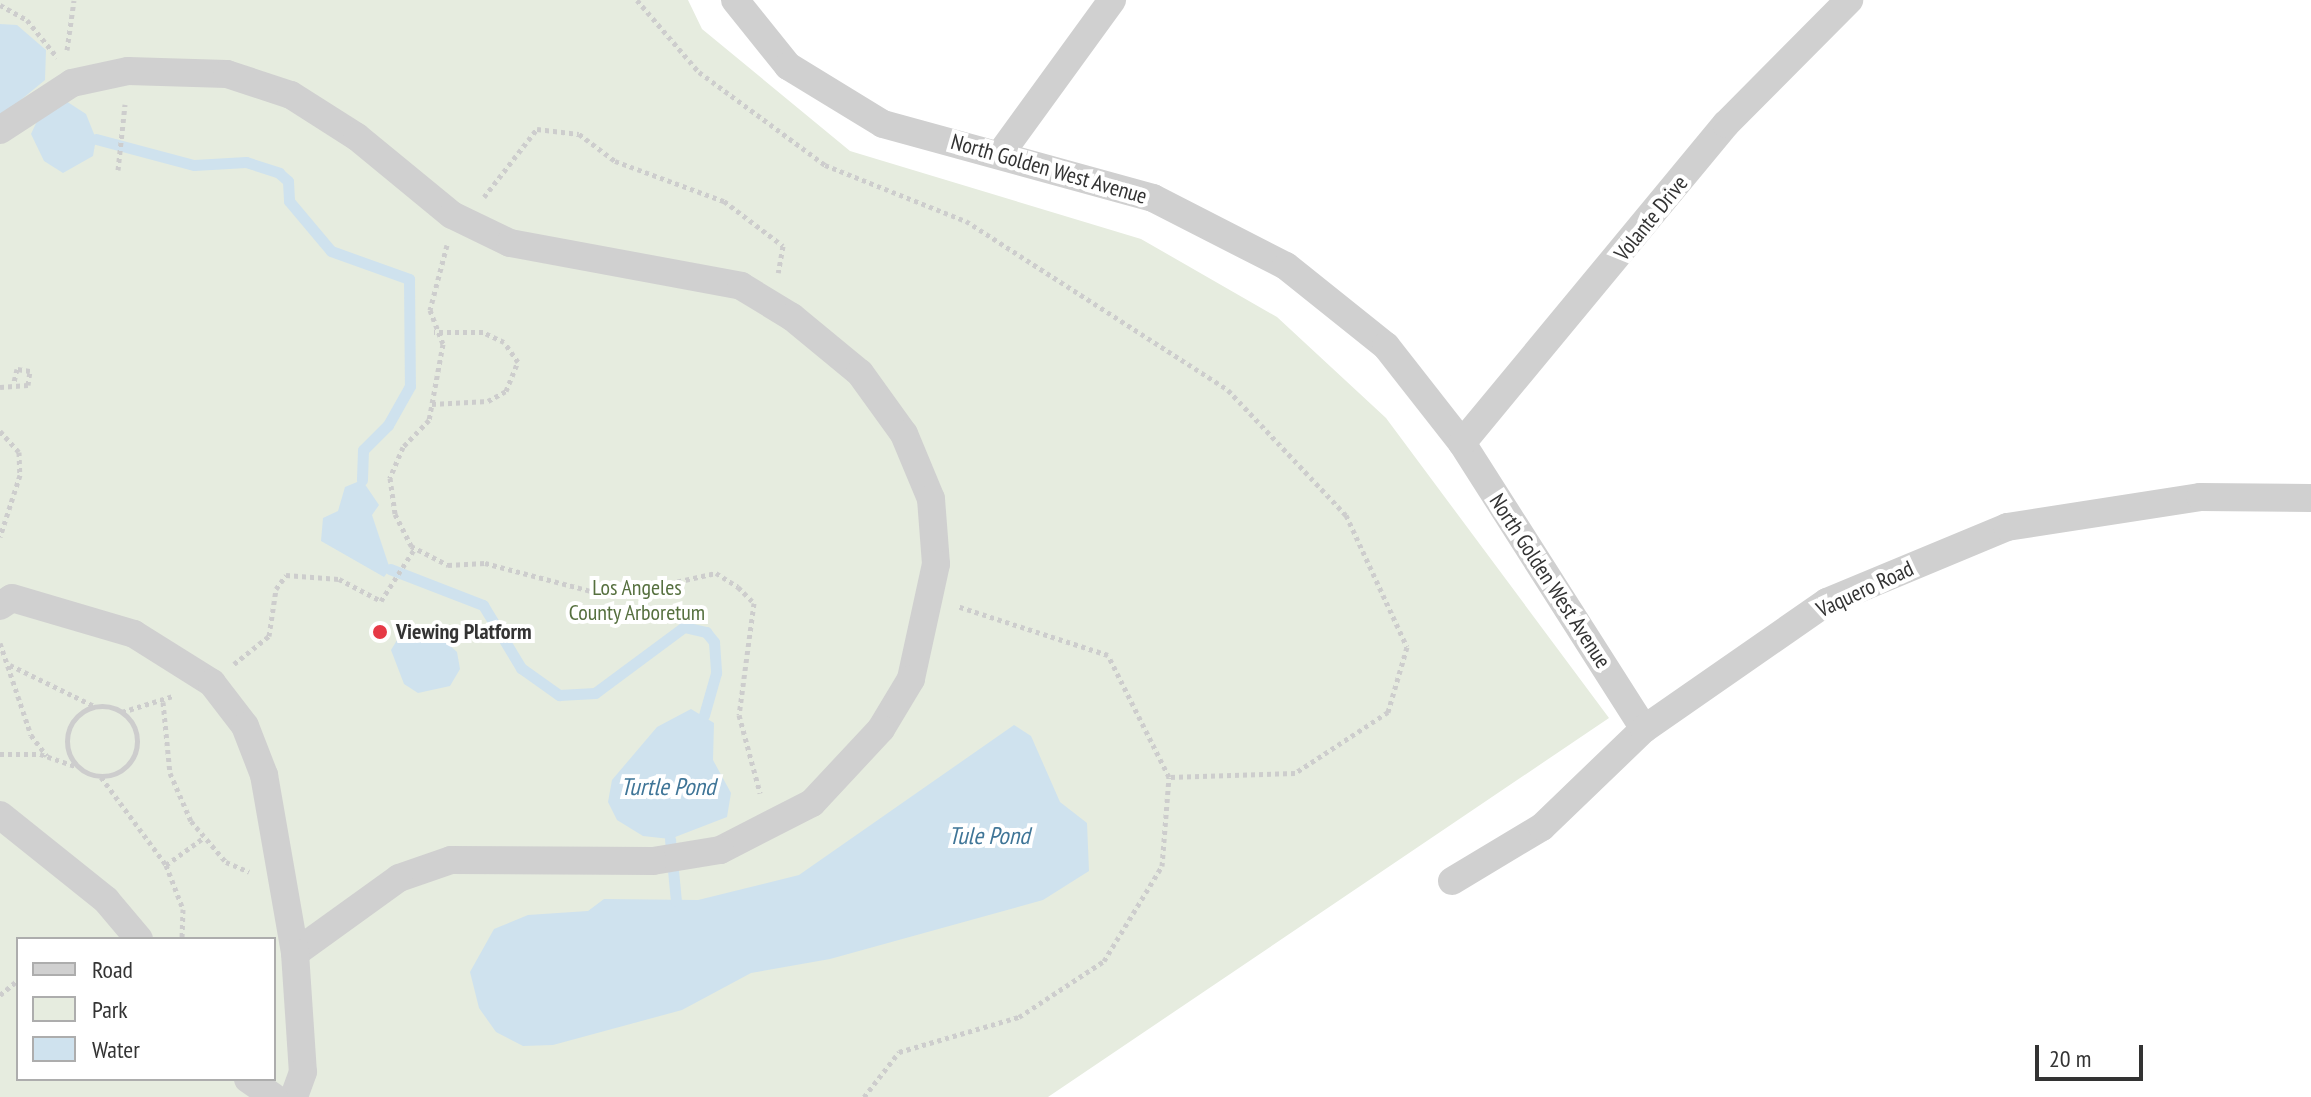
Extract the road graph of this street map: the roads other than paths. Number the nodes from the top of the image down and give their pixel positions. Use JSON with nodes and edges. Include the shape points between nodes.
{"nodes":[{"id":1,"x":735,"y":0,"type":"edge"},
{"id":2,"x":1112,"y":0,"type":"edge"},
{"id":3,"x":1849,"y":0,"type":"edge"},
{"id":4,"x":0,"y":130,"type":"edge"},
{"id":5,"x":1001,"y":153,"type":"junction"},
{"id":6,"x":1462,"y":443,"type":"junction"},
{"id":7,"x":2311,"y":498,"type":"edge"},
{"id":8,"x":4,"y":595,"type":"edge"},
{"id":9,"x":1644,"y":729,"type":"junction"},
{"id":10,"x":0,"y":815,"type":"edge"},
{"id":11,"x":1452,"y":881,"type":"dead end"},
{"id":12,"x":137,"y":937,"type":"edge"},
{"id":13,"x":295,"y":953,"type":"junction"},
{"id":14,"x":251,"y":1081,"type":"edge"},
{"id":15,"x":274,"y":1097,"type":"edge"},
{"id":16,"x":294,"y":1097,"type":"edge"}],
"edges":[{"from":1,"to":5,"type":"street","name":"North Golden West Avenue","via":[[788,66],[883,124]]},
{"from":2,"to":5,"type":"street"},
{"from":3,"to":6,"type":"street","name":"Volante Drive","via":[[1726,124]]},
{"from":4,"to":13,"type":"street","via":[[64,78],[158,68],[227,74],[291,95],[461,219],[510,243],[572,259],[686,272],[741,286],[772,305],[860,373],[904,434],[931,499],[932,597],[911,679],[881,729],[812,803],[720,850],[653,861],[451,860],[399,878]]},
{"from":5,"to":6,"type":"street","name":"North Golden West Avenue","via":[[1153,198],[1286,266],[1386,346]]},
{"from":6,"to":9,"type":"street","name":"North Golden West Avenue"},
{"from":7,"to":9,"type":"street","name":"Vaquero Road","via":[[2200,497],[2007,527],[1827,602]]},
{"from":8,"to":13,"type":"street","via":[[134,634],[205,677],[245,726],[264,775]]},
{"from":9,"to":11,"type":"street","name":"Vaquero Road","via":[[1542,827]]},
{"from":10,"to":12,"type":"street","via":[[106,900]]},
{"from":13,"to":16,"type":"street","via":[[303,1072]]},
{"from":14,"to":15,"type":"street"}]}
